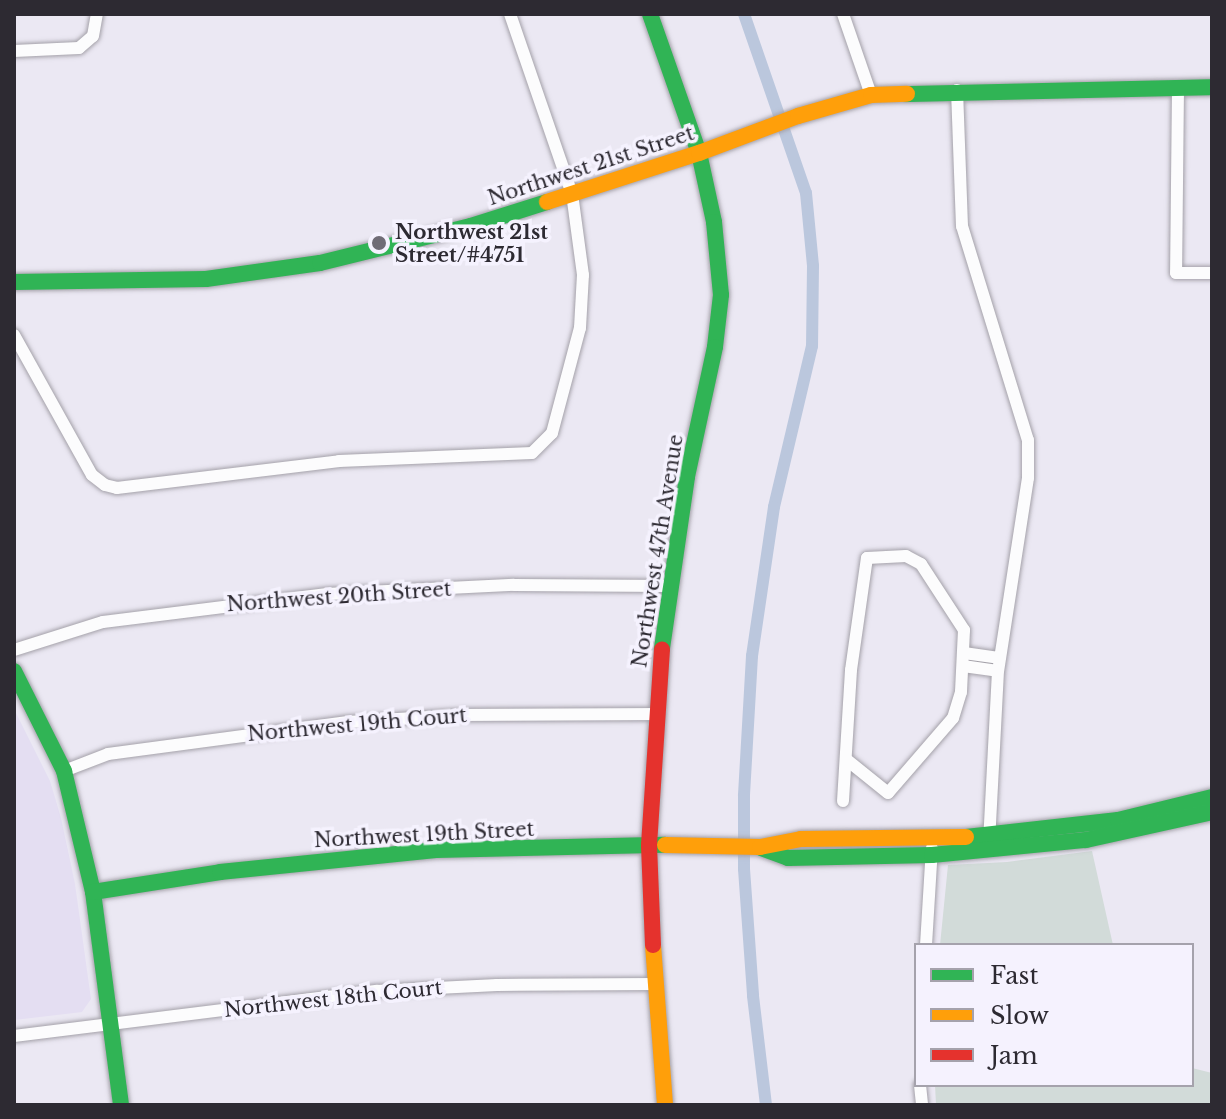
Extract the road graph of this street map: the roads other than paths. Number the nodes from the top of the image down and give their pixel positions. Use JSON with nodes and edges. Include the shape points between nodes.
{"nodes":[{"id":1,"x":97,"y":14,"type":"edge"},
{"id":2,"x":510,"y":14,"type":"edge"},
{"id":3,"x":650,"y":14,"type":"edge"},
{"id":4,"x":843,"y":14,"type":"edge"},
{"id":5,"x":14,"y":51,"type":"edge"},
{"id":6,"x":1212,"y":87,"type":"edge"},
{"id":7,"x":1178,"y":88,"type":"junction"},
{"id":8,"x":957,"y":90,"type":"junction"},
{"id":9,"x":871,"y":95,"type":"junction"},
{"id":10,"x":699,"y":153,"type":"junction"},
{"id":11,"x":572,"y":194,"type":"junction"},
{"id":12,"x":1212,"y":273,"type":"edge"},
{"id":13,"x":14,"y":282,"type":"edge"},
{"id":14,"x":14,"y":335,"type":"edge"},
{"id":15,"x":669,"y":586,"type":"junction"},
{"id":16,"x":14,"y":650,"type":"edge"},
{"id":17,"x":964,"y":659,"type":"junction"},
{"id":18,"x":999,"y":664,"type":"junction"},
{"id":19,"x":14,"y":671,"type":"edge"},
{"id":20,"x":655,"y":714,"type":"junction"},
{"id":21,"x":847,"y":760,"type":"junction"},
{"id":22,"x":64,"y":771,"type":"junction"},
{"id":23,"x":1212,"y":797,"type":"edge"},
{"id":24,"x":843,"y":801,"type":"dead end"},
{"id":25,"x":1212,"y":812,"type":"edge"},
{"id":26,"x":1119,"y":827,"type":"junction"},
{"id":27,"x":989,"y":842,"type":"junction"},
{"id":28,"x":649,"y":845,"type":"junction"},
{"id":29,"x":932,"y":847,"type":"junction"},
{"id":30,"x":93,"y":892,"type":"junction"},
{"id":31,"x":926,"y":943,"type":"edge"},
{"id":32,"x":654,"y":984,"type":"junction"},
{"id":33,"x":110,"y":1025,"type":"junction"},
{"id":34,"x":14,"y":1036,"type":"edge"},
{"id":35,"x":121,"y":1105,"type":"edge"},
{"id":36,"x":665,"y":1105,"type":"edge"}],
"edges":[{"from":1,"to":5,"type":"street","via":[[87,44],[69,50]]},
{"from":2,"to":11,"type":"street"},
{"from":3,"to":10,"type":"street","name":"Northwest 47th Avenue"},
{"from":4,"to":9,"type":"street"},
{"from":6,"to":7,"type":"street","name":"Northwest 21st Street"},
{"from":7,"to":8,"type":"street","name":"Northwest 21st Street"},
{"from":7,"to":12,"type":"street","via":[[1176,273]]},
{"from":8,"to":9,"type":"street","name":"Northwest 21st Street"},
{"from":8,"to":18,"type":"street","via":[[962,226],[1028,440],[1028,478]]},
{"from":9,"to":10,"type":"street","name":"Northwest 21st Street"},
{"from":10,"to":11,"type":"street","name":"Northwest 21st Street"},
{"from":10,"to":15,"type":"street","name":"Northwest 47th Avenue","via":[[714,222],[721,295]]},
{"from":11,"to":13,"type":"street","name":"Northwest 21st Street","via":[[471,226],[320,263],[206,279]]},
{"from":11,"to":14,"type":"street","via":[[583,275],[580,328],[552,433],[532,453],[339,461],[117,488],[92,475]]},
{"from":15,"to":16,"type":"street","name":"Northwest 20th Street","via":[[514,585],[327,594],[103,622]]},
{"from":15,"to":20,"type":"street","name":"Northwest 47th Avenue"},
{"from":17,"to":18,"type":"street"},
{"from":17,"to":21,"type":"street","via":[[953,718],[888,793]]},
{"from":17,"to":21,"type":"street","via":[[964,630],[921,564],[906,556],[867,558],[851,670]]},
{"from":18,"to":27,"type":"street"},
{"from":19,"to":22,"type":"street"},
{"from":20,"to":22,"type":"street","name":"Northwest 19th Court","via":[[348,722],[108,754]]},
{"from":20,"to":28,"type":"street","name":"Northwest 47th Avenue"},
{"from":21,"to":24,"type":"street"},
{"from":22,"to":30,"type":"street"},
{"from":23,"to":26,"type":"street","name":"Northwest 19th Street"},
{"from":25,"to":26,"type":"street","name":"Northwest 19th Street"},
{"from":26,"to":27,"type":"street","name":"Northwest 19th Street"},
{"from":27,"to":29,"type":"street","name":"Northwest 19th Street"},
{"from":28,"to":29,"type":"street","name":"Northwest 19th Street","via":[[760,847],[801,839]]},
{"from":28,"to":30,"type":"street","name":"Northwest 19th Street","via":[[436,850],[220,872]]},
{"from":28,"to":32,"type":"street","name":"Northwest 47th Avenue"},
{"from":29,"to":31,"type":"street"},
{"from":30,"to":33,"type":"street"},
{"from":32,"to":33,"type":"street","name":"Northwest 18th Court","via":[[377,991]]},
{"from":32,"to":36,"type":"street","name":"Northwest 47th Avenue"},
{"from":33,"to":34,"type":"street","name":"Northwest 18th Court"},
{"from":33,"to":35,"type":"street"}]}
